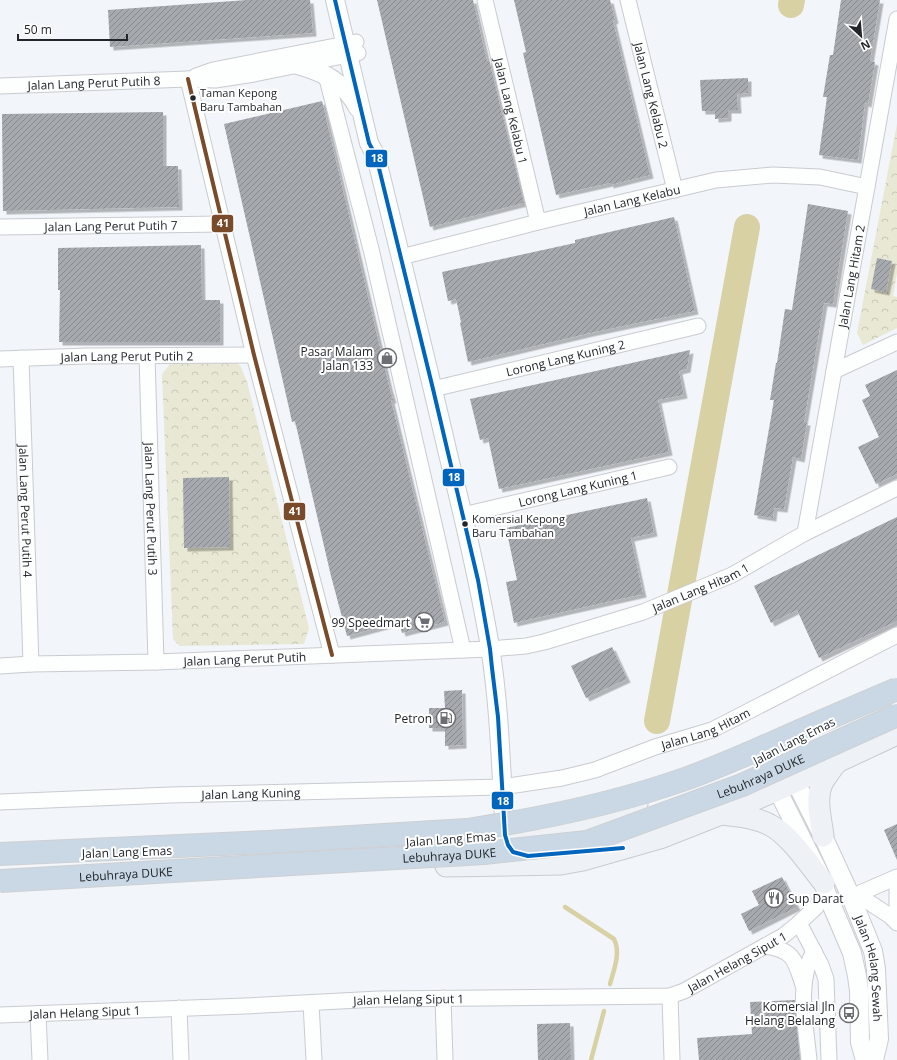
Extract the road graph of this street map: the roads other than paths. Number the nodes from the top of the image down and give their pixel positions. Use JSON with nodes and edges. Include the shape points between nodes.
{"nodes":[{"id":1,"x":335,"y":0,"type":"edge"},
{"id":2,"x":346,"y":0,"type":"edge"},
{"id":3,"x":485,"y":0,"type":"edge"},
{"id":4,"x":628,"y":0,"type":"edge"},
{"id":5,"x":897,"y":19,"type":"edge"},
{"id":6,"x":352,"y":49,"type":"junction"},
{"id":7,"x":298,"y":65,"type":"junction"},
{"id":8,"x":326,"y":75,"type":"junction"},
{"id":9,"x":188,"y":79,"type":"junction"},
{"id":10,"x":0,"y":86,"type":"edge"},
{"id":11,"x":891,"y":88,"type":"edge"},
{"id":12,"x":365,"y":123,"type":"junction"},
{"id":13,"x":376,"y":156,"type":"junction"},
{"id":14,"x":867,"y":187,"type":"junction"},
{"id":15,"x":674,"y":190,"type":"junction"},
{"id":16,"x":538,"y":222,"type":"junction"},
{"id":17,"x":222,"y":224,"type":"junction"},
{"id":18,"x":0,"y":227,"type":"edge"},
{"id":19,"x":401,"y":257,"type":"junction"},
{"id":20,"x":698,"y":326,"type":"dead end"},
{"id":21,"x":897,"y":342,"type":"edge"},
{"id":22,"x":254,"y":355,"type":"junction"},
{"id":23,"x":147,"y":356,"type":"junction"},
{"id":24,"x":21,"y":358,"type":"junction"},
{"id":25,"x":0,"y":359,"type":"edge"},
{"id":26,"x":834,"y":370,"type":"junction"},
{"id":27,"x":434,"y":389,"type":"junction"},
{"id":28,"x":669,"y":467,"type":"dead end"},
{"id":29,"x":897,"y":488,"type":"edge"},
{"id":30,"x":463,"y":515,"type":"junction"},
{"id":31,"x":805,"y":533,"type":"junction"},
{"id":32,"x":897,"y":635,"type":"edge"},
{"id":33,"x":490,"y":649,"type":"junction"},
{"id":34,"x":463,"y":650,"type":"junction"},
{"id":35,"x":332,"y":655,"type":"junction"},
{"id":36,"x":156,"y":662,"type":"junction"},
{"id":37,"x":31,"y":664,"type":"junction"},
{"id":38,"x":0,"y":666,"type":"edge"},
{"id":39,"x":897,"y":689,"type":"edge"},
{"id":40,"x":897,"y":715,"type":"edge"},
{"id":41,"x":897,"y":734,"type":"edge"},
{"id":42,"x":771,"y":755,"type":"junction"},
{"id":43,"x":837,"y":762,"type":"junction"},
{"id":44,"x":786,"y":785,"type":"junction"},
{"id":45,"x":502,"y":788,"type":"junction"},
{"id":46,"x":0,"y":802,"type":"edge"},
{"id":47,"x":721,"y":814,"type":"junction"},
{"id":48,"x":505,"y":835,"type":"junction"},
{"id":49,"x":823,"y":836,"type":"junction"},
{"id":50,"x":623,"y":848,"type":"junction"},
{"id":51,"x":0,"y":855,"type":"edge"},
{"id":52,"x":897,"y":877,"type":"edge"},
{"id":53,"x":0,"y":882,"type":"edge"},
{"id":54,"x":0,"y":888,"type":"edge"},
{"id":55,"x":825,"y":888,"type":"junction"},
{"id":56,"x":897,"y":889,"type":"edge"},
{"id":57,"x":855,"y":896,"type":"junction"},
{"id":58,"x":897,"y":911,"type":"edge"},
{"id":59,"x":799,"y":923,"type":"junction"},
{"id":60,"x":897,"y":923,"type":"edge"},
{"id":61,"x":765,"y":946,"type":"junction"},
{"id":62,"x":814,"y":951,"type":"junction"},
{"id":63,"x":803,"y":986,"type":"junction"},
{"id":64,"x":670,"y":996,"type":"junction"},
{"id":65,"x":443,"y":998,"type":"junction"},
{"id":66,"x":311,"y":1003,"type":"junction"},
{"id":67,"x":179,"y":1008,"type":"junction"},
{"id":68,"x":38,"y":1014,"type":"junction"},
{"id":69,"x":0,"y":1015,"type":"edge"},
{"id":70,"x":40,"y":1060,"type":"edge"},
{"id":71,"x":181,"y":1060,"type":"edge"},
{"id":72,"x":314,"y":1060,"type":"edge"},
{"id":73,"x":445,"y":1060,"type":"edge"},
{"id":74,"x":672,"y":1060,"type":"edge"},
{"id":75,"x":809,"y":1060,"type":"edge"},
{"id":76,"x":829,"y":1060,"type":"edge"},
{"id":77,"x":865,"y":1060,"type":"edge"},
{"id":78,"x":874,"y":1060,"type":"edge"}],
"edges":[{"from":1,"to":6,"type":"street"},
{"from":2,"to":6,"type":"street"},
{"from":3,"to":16,"type":"street","name":"Jalan Lang Kelabu 1"},
{"from":4,"to":15,"type":"street","name":"Jalan Lang Kelabu 2"},
{"from":5,"to":11,"type":"street","name":"Jalan Lang Hitam 2"},
{"from":6,"to":7,"type":"street","name":"Jalan Lang Perut Putih 8"},
{"from":6,"to":9,"type":"street","name":"Jalan Lang Perut Putih 8","via":[[213,70]]},
{"from":6,"to":12,"type":"street"},
{"from":6,"to":13,"type":"street","via":[[377,141]]},
{"from":7,"to":8,"type":"street"},
{"from":7,"to":9,"type":"street","name":"Jalan Lang Perut Putih 8","via":[[216,80]]},
{"from":8,"to":12,"type":"street","via":[[346,89],[354,99]]},
{"from":8,"to":34,"type":"street","via":[[371,249]]},
{"from":9,"to":10,"type":"street","name":"Jalan Lang Perut Putih 8"},
{"from":9,"to":17,"type":"street"},
{"from":11,"to":14,"type":"street","name":"Jalan Lang Hitam 2"},
{"from":12,"to":13,"type":"street","via":[[369,143]]},
{"from":13,"to":19,"type":"street"},
{"from":14,"to":15,"type":"street","name":"Jalan Lang Kelabu","via":[[820,177],[773,175],[716,180]]},
{"from":14,"to":26,"type":"street","name":"Jalan Lang Hitam 2"},
{"from":15,"to":16,"type":"street","name":"Jalan Lang Kelabu"},
{"from":16,"to":19,"type":"street","name":"Jalan Lang Kelabu"},
{"from":17,"to":18,"type":"street","name":"Jalan Lang Perut Putih 7"},
{"from":17,"to":22,"type":"street"},
{"from":19,"to":27,"type":"street"},
{"from":20,"to":27,"type":"street","name":"Lorong Lang Kuning 2"},
{"from":21,"to":26,"type":"street"},
{"from":22,"to":23,"type":"street","name":"Jalan Lang Perut Putih 2"},
{"from":22,"to":35,"type":"street"},
{"from":23,"to":24,"type":"street","name":"Jalan Lang Perut Putih 2"},
{"from":23,"to":36,"type":"street","name":"Jalan Lang Perut Putih 3"},
{"from":24,"to":25,"type":"street","name":"Jalan Lang Perut Putih 2"},
{"from":24,"to":37,"type":"street","name":"Jalan Lang Perut Putih 4"},
{"from":26,"to":31,"type":"street","name":"Jalan Lang Hitam 2"},
{"from":27,"to":30,"type":"street"},
{"from":28,"to":30,"type":"street","name":"Lorong Lang Kuning 1"},
{"from":29,"to":31,"type":"street","name":"Jalan Lang Hitam 1"},
{"from":30,"to":33,"type":"street"},
{"from":31,"to":33,"type":"street","name":"Jalan Lang Hitam 1","via":[[732,575],[653,608],[569,636],[526,646]]},
{"from":32,"to":45,"type":"street","name":"Jalan Lang Hitam","via":[[712,730],[655,747],[578,775]]},
{"from":33,"to":34,"type":"street","name":"Jalan Lang Perut Putih"},
{"from":33,"to":45,"type":"street","via":[[498,717]]},
{"from":34,"to":35,"type":"street","name":"Jalan Lang Perut Putih"},
{"from":35,"to":36,"type":"street","name":"Jalan Lang Perut Putih"},
{"from":36,"to":37,"type":"street","name":"Jalan Lang Perut Putih"},
{"from":37,"to":38,"type":"street","name":"Jalan Lang Perut Putih"},
{"from":39,"to":42,"type":"main road","name":"Jalan Lang Emas"},
{"from":39,"to":51,"type":"highway","name":"Lebuhraya DUKE","bridge":true,"via":[[685,779],[628,797],[520,822],[467,830]]},
{"from":40,"to":53,"type":"highway","name":"Lebuhraya DUKE","bridge":true,"via":[[742,785],[586,842],[484,853]]},
{"from":41,"to":43,"type":"main road"},
{"from":42,"to":44,"type":"street","name":"Jalan Helang Sewah"},
{"from":42,"to":48,"type":"main road","name":"Jalan Lang Emas","via":[[691,787],[592,819]]},
{"from":43,"to":44,"type":"main road"},
{"from":43,"to":49,"type":"main road","via":[[823,781],[820,791]]},
{"from":44,"to":47,"type":"main road"},
{"from":44,"to":49,"type":"street","name":"Jalan Helang Sewah"},
{"from":44,"to":55,"type":"street","name":"Jalan Helang Sewah"},
{"from":45,"to":46,"type":"street","name":"Jalan Lang Kuning","via":[[170,795]]},
{"from":45,"to":48,"type":"street"},
{"from":47,"to":50,"type":"main road","via":[[660,838]]},
{"from":47,"to":55,"type":"main road","via":[[743,816],[771,825],[791,842]]},
{"from":48,"to":50,"type":"main road","via":[[513,852],[528,856]]},
{"from":48,"to":51,"type":"main road","name":"Jalan Lang Emas","via":[[362,845]]},
{"from":49,"to":57,"type":"street","name":"Jalan Helang Sewah"},
{"from":50,"to":54,"type":"main road","via":[[561,864],[463,865]]},
{"from":52,"to":57,"type":"street"},
{"from":55,"to":59,"type":"street","name":"Jalan Helang Siput 1","via":[[816,907]]},
{"from":55,"to":77,"type":"street","name":"Jalan Helang Sewah","via":[[852,953],[859,991],[860,1042]]},
{"from":56,"to":58,"type":"street"},
{"from":57,"to":60,"type":"street","via":[[890,916]]},
{"from":57,"to":78,"type":"street","name":"Jalan Helang Sewah","via":[[875,963],[878,1039]]},
{"from":59,"to":61,"type":"street","name":"Jalan Helang Siput 1"},
{"from":59,"to":62,"type":"street"},
{"from":61,"to":63,"type":"street","via":[[780,948],[794,959]]},
{"from":61,"to":64,"type":"street","name":"Jalan Helang Siput 1","via":[[684,991]]},
{"from":62,"to":63,"type":"street","via":[[809,960]]},
{"from":62,"to":76,"type":"street","via":[[826,979]]},
{"from":63,"to":75,"type":"street"},
{"from":64,"to":65,"type":"street","name":"Jalan Helang Siput 1"},
{"from":64,"to":74,"type":"street"},
{"from":65,"to":66,"type":"street","name":"Jalan Helang Siput 1"},
{"from":65,"to":73,"type":"street"},
{"from":66,"to":67,"type":"street","name":"Jalan Helang Siput 1"},
{"from":66,"to":72,"type":"street"},
{"from":67,"to":68,"type":"street","name":"Jalan Helang Siput 1"},
{"from":67,"to":71,"type":"street"},
{"from":68,"to":69,"type":"street","name":"Jalan Helang Siput 1"},
{"from":68,"to":70,"type":"street"}]}
